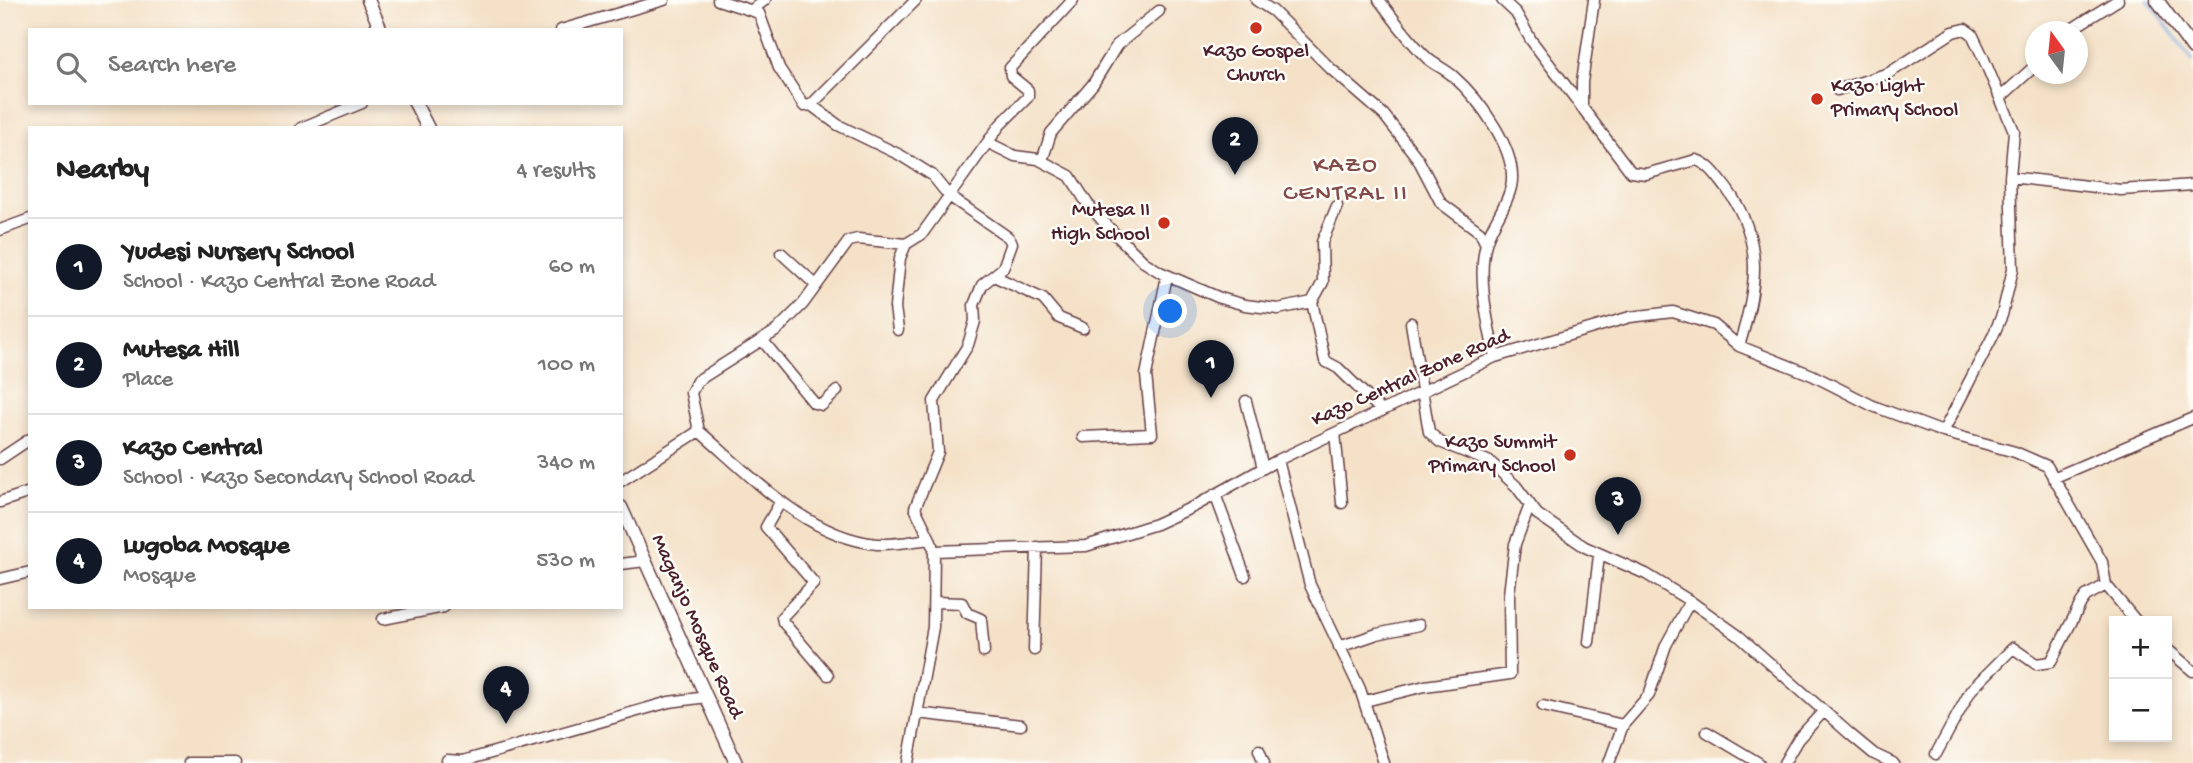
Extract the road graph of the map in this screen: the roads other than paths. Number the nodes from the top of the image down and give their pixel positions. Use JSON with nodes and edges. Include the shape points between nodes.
{"nodes":[{"id":1,"x":368,"y":0,"type":"edge"},
{"id":2,"x":664,"y":0,"type":"edge"},
{"id":3,"x":718,"y":0,"type":"edge"},
{"id":4,"x":765,"y":0,"type":"edge"},
{"id":5,"x":916,"y":0,"type":"edge"},
{"id":6,"x":1073,"y":0,"type":"edge"},
{"id":7,"x":1256,"y":0,"type":"edge"},
{"id":8,"x":1379,"y":0,"type":"edge"},
{"id":9,"x":1502,"y":0,"type":"edge"},
{"id":10,"x":1594,"y":0,"type":"edge"},
{"id":11,"x":2118,"y":0,"type":"edge"},
{"id":12,"x":2157,"y":0,"type":"edge"},
{"id":13,"x":754,"y":9,"type":"junction"},
{"id":14,"x":1159,"y":12,"type":"dead end"},
{"id":15,"x":2085,"y":21,"type":"edge"},
{"id":16,"x":381,"y":28,"type":"edge"},
{"id":17,"x":568,"y":28,"type":"edge"},
{"id":18,"x":2193,"y":49,"type":"edge"},
{"id":19,"x":2025,"y":74,"type":"edge"},
{"id":20,"x":1837,"y":90,"type":"dead end"},
{"id":21,"x":2002,"y":96,"type":"junction"},
{"id":22,"x":357,"y":105,"type":"edge"},
{"id":23,"x":416,"y":105,"type":"edge"},
{"id":24,"x":811,"y":106,"type":"junction"},
{"id":25,"x":1582,"y":108,"type":"junction"},
{"id":26,"x":306,"y":126,"type":"edge"},
{"id":27,"x":427,"y":126,"type":"edge"},
{"id":28,"x":989,"y":143,"type":"junction"},
{"id":29,"x":1042,"y":160,"type":"junction"},
{"id":30,"x":2010,"y":177,"type":"junction"},
{"id":31,"x":2193,"y":185,"type":"edge"},
{"id":32,"x":949,"y":196,"type":"junction"},
{"id":33,"x":1338,"y":206,"type":"dead end"},
{"id":34,"x":28,"y":220,"type":"edge"},
{"id":35,"x":0,"y":230,"type":"edge"},
{"id":36,"x":906,"y":244,"type":"junction"},
{"id":37,"x":1486,"y":244,"type":"junction"},
{"id":38,"x":781,"y":253,"type":"dead end"},
{"id":39,"x":995,"y":275,"type":"junction"},
{"id":40,"x":1167,"y":276,"type":"junction"},
{"id":41,"x":817,"y":285,"type":"junction"},
{"id":42,"x":1312,"y":302,"type":"junction"},
{"id":43,"x":1411,"y":323,"type":"dead end"},
{"id":44,"x":1083,"y":328,"type":"dead end"},
{"id":45,"x":898,"y":330,"type":"dead end"},
{"id":46,"x":763,"y":341,"type":"junction"},
{"id":47,"x":1739,"y":346,"type":"junction"},
{"id":48,"x":1495,"y":357,"type":"junction"},
{"id":49,"x":837,"y":391,"type":"dead end"},
{"id":50,"x":1424,"y":393,"type":"junction"},
{"id":51,"x":1246,"y":401,"type":"dead end"},
{"id":52,"x":1382,"y":411,"type":"junction"},
{"id":53,"x":2193,"y":418,"type":"edge"},
{"id":54,"x":699,"y":431,"type":"junction"},
{"id":55,"x":1943,"y":432,"type":"junction"},
{"id":56,"x":1335,"y":433,"type":"junction"},
{"id":57,"x":1083,"y":437,"type":"dead end"},
{"id":58,"x":28,"y":440,"type":"edge"},
{"id":59,"x":0,"y":459,"type":"edge"},
{"id":60,"x":1278,"y":460,"type":"junction"},
{"id":61,"x":1263,"y":468,"type":"junction"},
{"id":62,"x":2053,"y":478,"type":"junction"},
{"id":63,"x":623,"y":480,"type":"edge"},
{"id":64,"x":28,"y":493,"type":"edge"},
{"id":65,"x":1215,"y":494,"type":"junction"},
{"id":66,"x":781,"y":501,"type":"junction"},
{"id":67,"x":0,"y":502,"type":"edge"},
{"id":68,"x":1342,"y":503,"type":"dead end"},
{"id":69,"x":1530,"y":505,"type":"junction"},
{"id":70,"x":626,"y":529,"type":"edge"},
{"id":71,"x":930,"y":539,"type":"junction"},
{"id":72,"x":1037,"y":547,"type":"junction"},
{"id":73,"x":934,"y":551,"type":"junction"},
{"id":74,"x":1599,"y":555,"type":"junction"},
{"id":75,"x":645,"y":561,"type":"junction"},
{"id":76,"x":623,"y":565,"type":"edge"},
{"id":77,"x":28,"y":572,"type":"edge"},
{"id":78,"x":1245,"y":576,"type":"dead end"},
{"id":79,"x":0,"y":579,"type":"edge"},
{"id":80,"x":2106,"y":585,"type":"junction"},
{"id":81,"x":1690,"y":601,"type":"junction"},
{"id":82,"x":934,"y":602,"type":"junction"},
{"id":83,"x":434,"y":609,"type":"edge"},
{"id":84,"x":2132,"y":616,"type":"edge"},
{"id":85,"x":383,"y":619,"type":"dead end"},
{"id":86,"x":1419,"y":625,"type":"dead end"},
{"id":87,"x":1589,"y":642,"type":"dead end"},
{"id":88,"x":1339,"y":647,"type":"junction"},
{"id":89,"x":1034,"y":650,"type":"dead end"},
{"id":90,"x":984,"y":652,"type":"dead end"},
{"id":91,"x":2172,"y":653,"type":"edge"},
{"id":92,"x":2193,"y":671,"type":"edge"},
{"id":93,"x":828,"y":675,"type":"dead end"},
{"id":94,"x":707,"y":697,"type":"junction"},
{"id":95,"x":1364,"y":701,"type":"junction"},
{"id":96,"x":1543,"y":706,"type":"dead end"},
{"id":97,"x":1823,"y":712,"type":"junction"},
{"id":98,"x":917,"y":713,"type":"junction"},
{"id":99,"x":1021,"y":725,"type":"dead end"},
{"id":100,"x":1623,"y":725,"type":"junction"},
{"id":101,"x":1707,"y":732,"type":"dead end"},
{"id":102,"x":1259,"y":750,"type":"dead end"},
{"id":103,"x":1936,"y":754,"type":"dead end"},
{"id":104,"x":447,"y":760,"type":"dead end"},
{"id":105,"x":189,"y":763,"type":"edge"},
{"id":106,"x":235,"y":763,"type":"edge"},
{"id":107,"x":736,"y":763,"type":"edge"},
{"id":108,"x":908,"y":763,"type":"edge"},
{"id":109,"x":1264,"y":763,"type":"edge"},
{"id":110,"x":1384,"y":763,"type":"edge"},
{"id":111,"x":1609,"y":763,"type":"edge"},
{"id":112,"x":1759,"y":763,"type":"edge"},
{"id":113,"x":1784,"y":763,"type":"edge"},
{"id":114,"x":1893,"y":763,"type":"edge"}],
"edges":[{"from":1,"to":16,"type":"street"},
{"from":2,"to":17,"type":"street"},
{"from":3,"to":13,"type":"street"},
{"from":4,"to":13,"type":"street"},
{"from":5,"to":24,"type":"street"},
{"from":6,"to":28,"type":"street","via":[[1010,68],[1011,76],[1029,94]]},
{"from":7,"to":37,"type":"street","via":[[1384,115],[1419,159],[1441,203],[1480,232]]},
{"from":8,"to":37,"type":"street","via":[[1428,59],[1472,96],[1498,132],[1511,186]]},
{"from":9,"to":25,"type":"street","via":[[1516,13]]},
{"from":10,"to":25,"type":"street","via":[[1584,57]]},
{"from":11,"to":15,"type":"street"},
{"from":12,"to":18,"type":"street"},
{"from":13,"to":24,"type":"street","via":[[764,21],[770,47],[789,86],[804,106]]},
{"from":14,"to":29,"type":"street","via":[[1117,45],[1093,84],[1051,133]]},
{"from":19,"to":21,"type":"street"},
{"from":20,"to":21,"type":"street","via":[[1889,74],[1953,32],[1965,29],[1972,34]]},
{"from":21,"to":30,"type":"street","via":[[2014,131]]},
{"from":22,"to":26,"type":"street"},
{"from":23,"to":27,"type":"street"},
{"from":24,"to":32,"type":"street","via":[[932,175]]},
{"from":25,"to":47,"type":"street","via":[[1630,172],[1646,174],[1696,160],[1714,171],[1736,202],[1756,252],[1752,306]]},
{"from":28,"to":29,"type":"street","via":[[1015,156]]},
{"from":28,"to":32,"type":"street"},
{"from":29,"to":40,"type":"street","via":[[1070,176],[1109,228],[1144,262]]},
{"from":30,"to":31,"type":"street","via":[[2121,190]]},
{"from":30,"to":55,"type":"street","via":[[2013,269],[2009,292],[1993,336]]},
{"from":32,"to":36,"type":"street","via":[[922,234]]},
{"from":32,"to":39,"type":"street","via":[[1012,243],[1003,268]]},
{"from":33,"to":42,"type":"street","via":[[1322,242],[1323,282]]},
{"from":34,"to":35,"type":"street"},
{"from":36,"to":41,"type":"street","via":[[853,239]]},
{"from":36,"to":45,"type":"street","via":[[900,258],[895,307]]},
{"from":37,"to":48,"type":"street","via":[[1487,310]]},
{"from":38,"to":41,"type":"street"},
{"from":39,"to":44,"type":"street","via":[[1043,299],[1059,318]]},
{"from":39,"to":71,"type":"street","via":[[982,285],[968,345],[934,401],[938,452],[915,508]]},
{"from":40,"to":42,"type":"street","via":[[1245,305],[1278,309]]},
{"from":40,"to":57,"type":"street","via":[[1146,375],[1152,434]]},
{"from":41,"to":46,"type":"street"},
{"from":42,"to":52,"type":"street","via":[[1325,361]]},
{"from":43,"to":50,"type":"street"},
{"from":46,"to":49,"type":"street","via":[[814,403],[822,405]]},
{"from":46,"to":54,"type":"street","via":[[697,381],[691,393]]},
{"from":47,"to":48,"type":"street","name":"Kazo Central Zone Road","via":[[1714,325],[1688,315],[1658,312]]},
{"from":47,"to":55,"type":"street","name":"Kazo Central Zone Road"},
{"from":48,"to":50,"type":"street","name":"Kazo Central Zone Road"},
{"from":50,"to":52,"type":"street","name":"Kazo Central Zone Road"},
{"from":50,"to":69,"type":"street","via":[[1429,432],[1440,442],[1490,462]]},
{"from":51,"to":61,"type":"street"},
{"from":52,"to":56,"type":"street","name":"Kazo Central Zone Road"},
{"from":53,"to":62,"type":"street"},
{"from":54,"to":63,"type":"street"},
{"from":54,"to":66,"type":"street"},
{"from":55,"to":62,"type":"street","name":"Kazo Central Zone Road","via":[[2015,452],[2047,466]]},
{"from":56,"to":60,"type":"street","name":"Kazo Central Zone Road"},
{"from":56,"to":68,"type":"street"},
{"from":58,"to":59,"type":"street"},
{"from":60,"to":61,"type":"street","name":"Kazo Central Zone Road"},
{"from":60,"to":88,"type":"street","via":[[1310,585]]},
{"from":61,"to":65,"type":"street","name":"Kazo Central Zone Road"},
{"from":62,"to":80,"type":"street","name":"Kazo Central Zone Road","via":[[2102,562]]},
{"from":64,"to":67,"type":"street"},
{"from":65,"to":72,"type":"street","name":"Kazo Central Zone Road","via":[[1156,524],[1109,541]]},
{"from":65,"to":78,"type":"street"},
{"from":66,"to":71,"type":"street","via":[[833,534],[876,544]]},
{"from":66,"to":93,"type":"street","via":[[766,527],[814,583],[782,617],[783,622]]},
{"from":69,"to":74,"type":"street"},
{"from":69,"to":95,"type":"street","via":[[1515,544],[1509,594],[1510,674],[1424,686]]},
{"from":70,"to":75,"type":"street","name":"Maganjo Mosque Road"},
{"from":71,"to":73,"type":"street"},
{"from":72,"to":73,"type":"street","name":"Kazo Central Zone Road"},
{"from":72,"to":89,"type":"street"},
{"from":73,"to":82,"type":"street"},
{"from":74,"to":81,"type":"street","via":[[1610,555]]},
{"from":74,"to":87,"type":"street"},
{"from":75,"to":76,"type":"street"},
{"from":75,"to":94,"type":"street","name":"Maganjo Mosque Road"},
{"from":77,"to":79,"type":"street"},
{"from":80,"to":84,"type":"street","name":"Kazo Central Zone Road"},
{"from":80,"to":103,"type":"street","via":[[2093,590],[2081,603],[2051,662],[2036,664],[2013,648],[1970,690]]},
{"from":81,"to":97,"type":"street","via":[[1738,636]]},
{"from":81,"to":100,"type":"street","via":[[1666,645],[1649,695]]},
{"from":82,"to":90,"type":"street","via":[[962,603],[967,613],[981,620]]},
{"from":82,"to":98,"type":"street"},
{"from":83,"to":85,"type":"street"},
{"from":86,"to":88,"type":"street"},
{"from":88,"to":95,"type":"street"},
{"from":91,"to":92,"type":"street"},
{"from":94,"to":104,"type":"street","via":[[669,702],[463,761]]},
{"from":94,"to":107,"type":"street","name":"Maganjo Mosque Road"},
{"from":95,"to":110,"type":"street"},
{"from":96,"to":100,"type":"street"},
{"from":97,"to":113,"type":"street"},
{"from":97,"to":114,"type":"street","via":[[1874,754]]},
{"from":98,"to":99,"type":"street"},
{"from":98,"to":108,"type":"street"},
{"from":100,"to":111,"type":"street"},
{"from":101,"to":112,"type":"street"},
{"from":102,"to":109,"type":"street"},
{"from":105,"to":106,"type":"street"}]}
